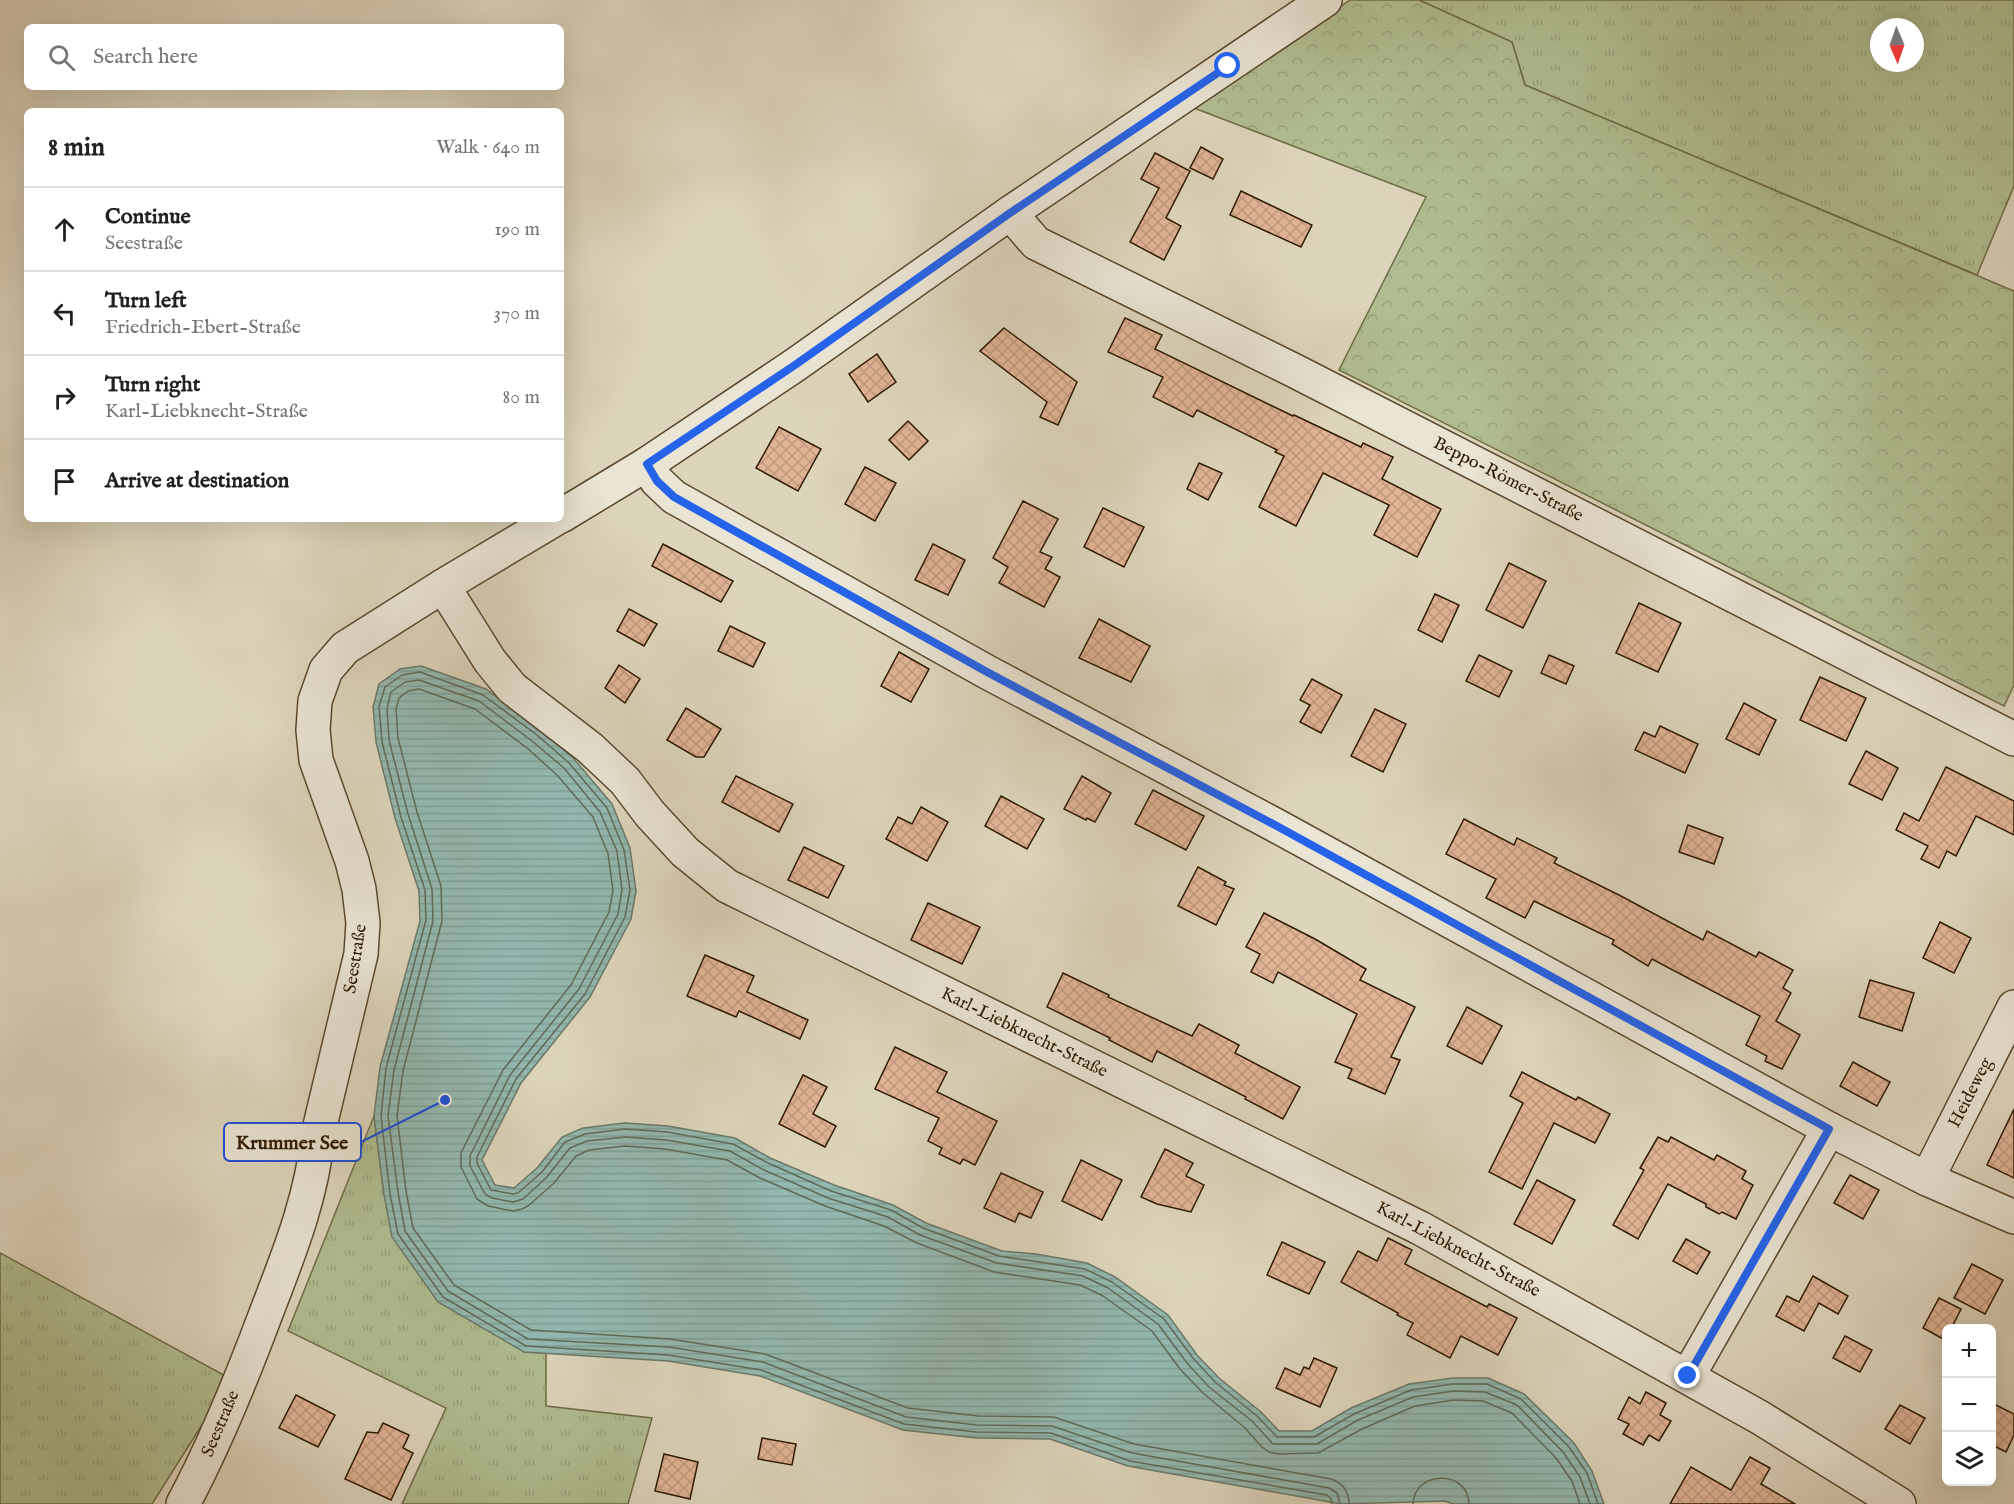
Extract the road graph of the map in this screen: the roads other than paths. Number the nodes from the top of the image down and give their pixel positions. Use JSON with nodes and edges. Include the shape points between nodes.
{"nodes":[{"id":1,"x":1325,"y":0,"type":"edge"},
{"id":2,"x":1010,"y":213,"type":"junction"},
{"id":3,"x":647,"y":464,"type":"junction"},
{"id":4,"x":564,"y":514,"type":"edge"},
{"id":5,"x":550,"y":522,"type":"edge"},
{"id":6,"x":443,"y":586,"type":"junction"},
{"id":7,"x":2014,"y":739,"type":"edge"},
{"id":8,"x":2014,"y":1007,"type":"edge"},
{"id":9,"x":1829,"y":1129,"type":"junction"},
{"id":10,"x":1927,"y":1179,"type":"junction"},
{"id":11,"x":2014,"y":1217,"type":"edge"},
{"id":12,"x":1688,"y":1376,"type":"junction"},
{"id":13,"x":183,"y":1504,"type":"edge"},
{"id":14,"x":1899,"y":1504,"type":"edge"}],
"edges":[{"from":1,"to":2,"type":"street"},
{"from":2,"to":3,"type":"street"},
{"from":2,"to":7,"type":"street","name":"Beppo-Römer-Straße","via":[[1036,243]]},
{"from":3,"to":4,"type":"street"},
{"from":3,"to":9,"type":"street","via":[[657,481],[674,497],[987,672]]},
{"from":5,"to":6,"type":"street","name":"Seestraße"},
{"from":6,"to":12,"type":"street","name":"Karl-Liebknecht-Straße","via":[[490,661],[512,688],[590,748],[625,781],[685,852],[727,886],[1420,1228]]},
{"from":6,"to":13,"type":"street","name":"Seestraße","via":[[345,648],[326,670],[315,701],[316,760],[359,890],[361,954],[303,1215],[225,1415]]},
{"from":8,"to":10,"type":"street","name":"Heideweg"},
{"from":9,"to":10,"type":"street"},
{"from":9,"to":12,"type":"street"},
{"from":10,"to":11,"type":"street"},
{"from":12,"to":14,"type":"street","name":"Karl-Liebknecht-Straße"}]}
